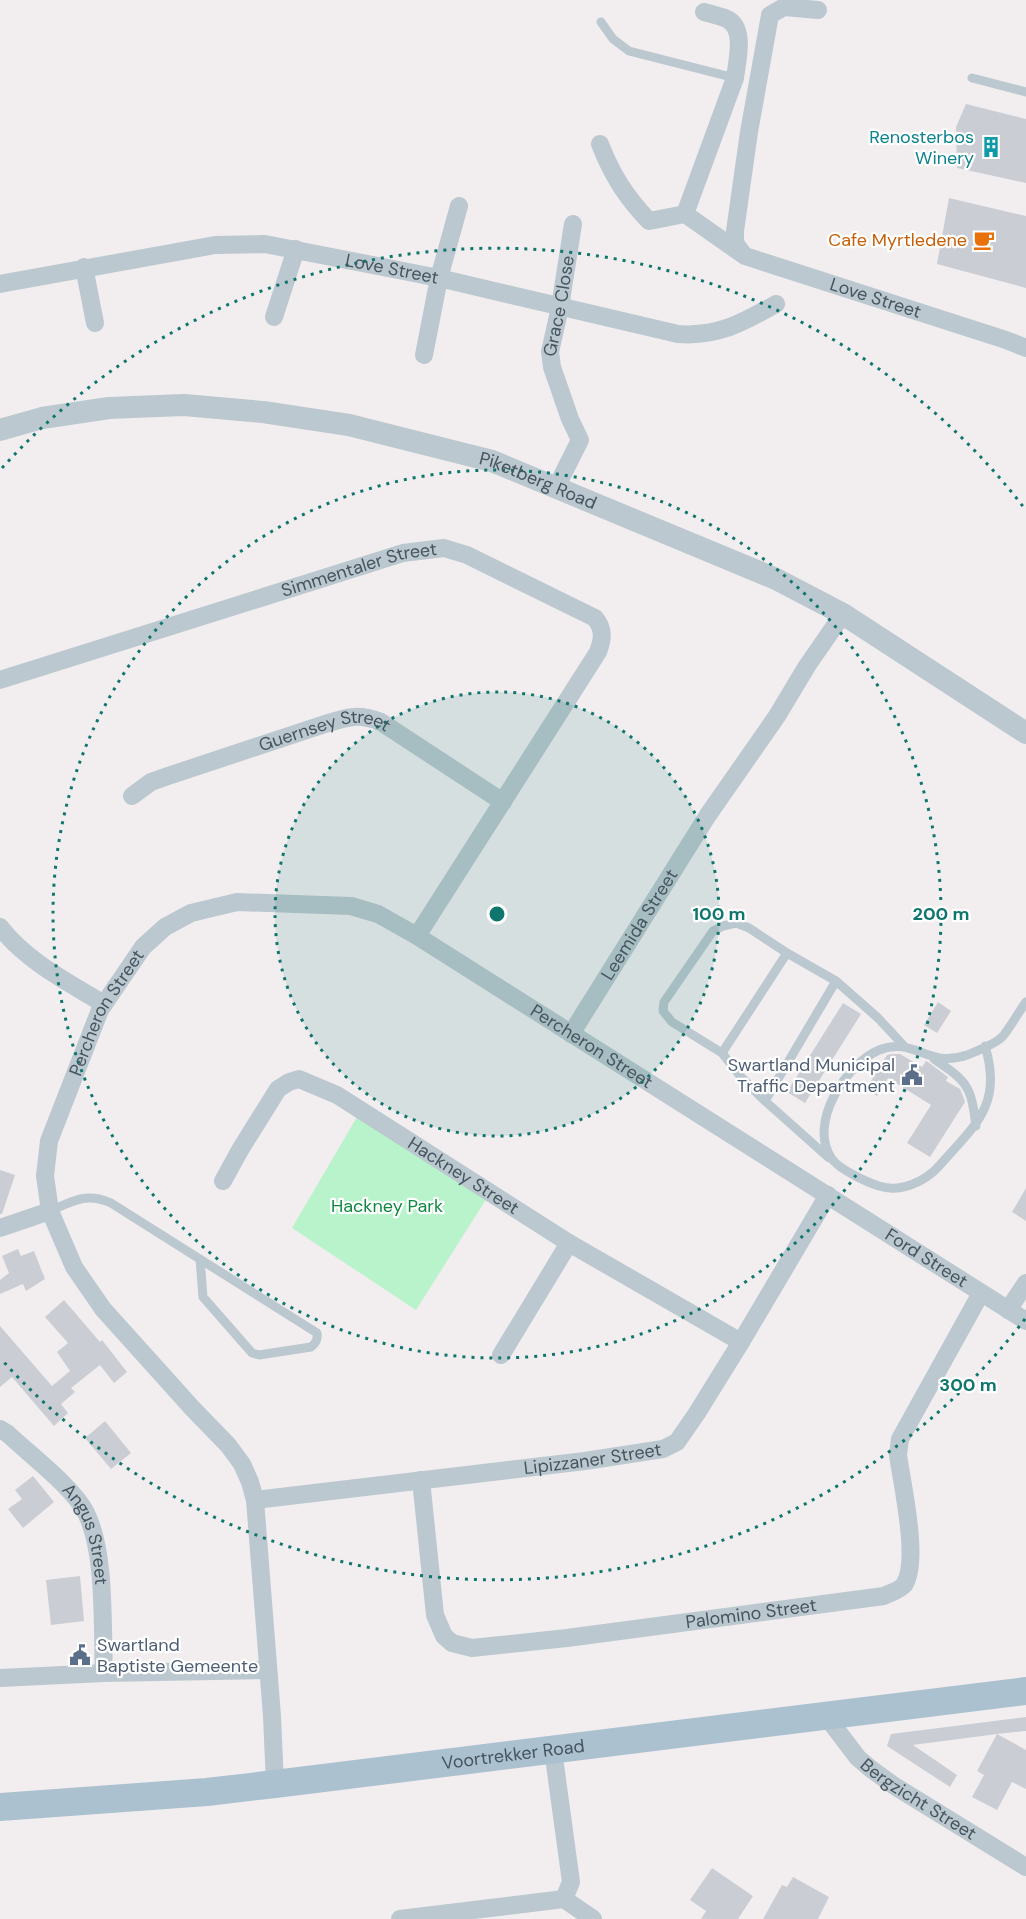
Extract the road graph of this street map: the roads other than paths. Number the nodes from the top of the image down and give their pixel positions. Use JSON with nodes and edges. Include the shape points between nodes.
{"nodes":[{"id":1,"x":818,"y":10,"type":"dead end"},
{"id":2,"x":704,"y":12,"type":"dead end"},
{"id":3,"x":602,"y":22,"type":"dead end"},
{"id":4,"x":735,"y":78,"type":"junction"},
{"id":5,"x":972,"y":78,"type":"dead end"},
{"id":6,"x":1026,"y":92,"type":"edge"},
{"id":7,"x":600,"y":144,"type":"dead end"},
{"id":8,"x":459,"y":206,"type":"dead end"},
{"id":9,"x":685,"y":214,"type":"junction"},
{"id":10,"x":573,"y":224,"type":"dead end"},
{"id":11,"x":297,"y":249,"type":"junction"},
{"id":12,"x":745,"y":256,"type":"junction"},
{"id":13,"x":84,"y":267,"type":"junction"},
{"id":14,"x":439,"y":278,"type":"junction"},
{"id":15,"x":0,"y":284,"type":"edge"},
{"id":16,"x":776,"y":304,"type":"dead end"},
{"id":17,"x":560,"y":306,"type":"junction"},
{"id":18,"x":274,"y":317,"type":"dead end"},
{"id":19,"x":95,"y":323,"type":"dead end"},
{"id":20,"x":1026,"y":348,"type":"edge"},
{"id":21,"x":424,"y":355,"type":"dead end"},
{"id":22,"x":0,"y":430,"type":"edge"},
{"id":23,"x":556,"y":488,"type":"junction"},
{"id":24,"x":843,"y":614,"type":"junction"},
{"id":25,"x":0,"y":680,"type":"edge"},
{"id":26,"x":1026,"y":732,"type":"edge"},
{"id":27,"x":132,"y":796,"type":"dead end"},
{"id":28,"x":503,"y":802,"type":"junction"},
{"id":29,"x":0,"y":927,"type":"edge"},
{"id":30,"x":417,"y":936,"type":"junction"},
{"id":31,"x":787,"y":953,"type":"junction"},
{"id":32,"x":836,"y":981,"type":"junction"},
{"id":33,"x":1026,"y":1002,"type":"edge"},
{"id":34,"x":104,"y":1004,"type":"junction"},
{"id":35,"x":571,"y":1035,"type":"junction"},
{"id":36,"x":904,"y":1046,"type":"junction"},
{"id":37,"x":985,"y":1046,"type":"junction"},
{"id":38,"x":722,"y":1053,"type":"junction"},
{"id":39,"x":932,"y":1058,"type":"junction"},
{"id":40,"x":765,"y":1101,"type":"junction"},
{"id":41,"x":976,"y":1126,"type":"junction"},
{"id":42,"x":834,"y":1162,"type":"junction"},
{"id":43,"x":224,"y":1181,"type":"dead end"},
{"id":44,"x":828,"y":1196,"type":"junction"},
{"id":45,"x":50,"y":1211,"type":"junction"},
{"id":46,"x":0,"y":1228,"type":"edge"},
{"id":47,"x":569,"y":1243,"type":"junction"},
{"id":48,"x":200,"y":1259,"type":"junction"},
{"id":49,"x":1026,"y":1283,"type":"edge"},
{"id":50,"x":981,"y":1293,"type":"junction"},
{"id":51,"x":1008,"y":1310,"type":"junction"},
{"id":52,"x":1026,"y":1321,"type":"edge"},
{"id":53,"x":741,"y":1342,"type":"junction"},
{"id":54,"x":501,"y":1355,"type":"dead end"},
{"id":55,"x":0,"y":1429,"type":"edge"},
{"id":56,"x":421,"y":1480,"type":"junction"},
{"id":57,"x":255,"y":1500,"type":"junction"},
{"id":58,"x":268,"y":1670,"type":"junction"},
{"id":59,"x":104,"y":1673,"type":"junction"},
{"id":60,"x":0,"y":1678,"type":"edge"},
{"id":61,"x":1026,"y":1691,"type":"edge"},
{"id":62,"x":826,"y":1716,"type":"junction"},
{"id":63,"x":553,"y":1750,"type":"junction"},
{"id":64,"x":275,"y":1784,"type":"junction"},
{"id":65,"x":0,"y":1807,"type":"edge"},
{"id":66,"x":1026,"y":1867,"type":"edge"},
{"id":67,"x":564,"y":1899,"type":"junction"},
{"id":68,"x":400,"y":1919,"type":"edge"},
{"id":69,"x":593,"y":1919,"type":"edge"}],
"edges":[{"from":1,"to":12,"type":"street","via":[[784,7],[770,15],[735,231],[735,243]]},
{"from":2,"to":4,"type":"street","via":[[735,26]]},
{"from":3,"to":4,"type":"lane","via":[[629,51]]},
{"from":4,"to":9,"type":"street"},
{"from":5,"to":6,"type":"lane"},
{"from":7,"to":9,"type":"street","via":[[627,198],[649,221]]},
{"from":8,"to":14,"type":"street"},
{"from":9,"to":12,"type":"street","name":"Love Street"},
{"from":10,"to":17,"type":"street","name":"Grace Close"},
{"from":11,"to":13,"type":"street","name":"Love Street","via":[[265,244],[215,245]]},
{"from":11,"to":14,"type":"street","name":"Love Street"},
{"from":11,"to":18,"type":"street"},
{"from":12,"to":20,"type":"street","name":"Love Street"},
{"from":13,"to":15,"type":"street","name":"Love Street"},
{"from":13,"to":19,"type":"street"},
{"from":14,"to":17,"type":"street","name":"Love Street"},
{"from":14,"to":21,"type":"street"},
{"from":16,"to":17,"type":"street","name":"Love Street","via":[[726,330],[699,335],[678,334]]},
{"from":17,"to":23,"type":"street","name":"Grace Close","via":[[550,352],[552,367],[580,440]]},
{"from":22,"to":23,"type":"street","name":"Piketberg Road","via":[[42,418],[109,408],[184,405],[263,412],[349,425],[492,461]]},
{"from":23,"to":24,"type":"street","name":"Piketberg Road","via":[[776,579]]},
{"from":24,"to":26,"type":"street","name":"Piketberg Road"},
{"from":24,"to":35,"type":"street","name":"Leemida Street","via":[[708,815]]},
{"from":25,"to":28,"type":"street","name":"Simmentaler Street","via":[[404,554],[444,548],[570,604],[594,618],[603,634],[598,652]]},
{"from":27,"to":28,"type":"street","name":"Guernsey Street","via":[[168,776],[334,721],[365,716],[381,722]]},
{"from":28,"to":30,"type":"street","name":"Simmentaler Street"},
{"from":29,"to":34,"type":"street","via":[[12,943],[32,958]]},
{"from":30,"to":34,"type":"street","name":"Percheron Street","via":[[378,914],[351,906],[237,902],[191,913],[165,927],[143,947]]},
{"from":30,"to":35,"type":"street","name":"Percheron Street"},
{"from":31,"to":32,"type":"lane"},
{"from":31,"to":38,"type":"lane"},
{"from":31,"to":38,"type":"lane","via":[[749,928],[736,923],[723,926],[712,931],[664,1002],[663,1011],[672,1022]]},
{"from":32,"to":36,"type":"lane"},
{"from":32,"to":40,"type":"lane"},
{"from":33,"to":37,"type":"lane","via":[[1002,1038]]},
{"from":34,"to":45,"type":"street","name":"Percheron Street","via":[[49,1141],[45,1176]]},
{"from":35,"to":44,"type":"street","name":"Percheron Street"},
{"from":36,"to":39,"type":"lane"},
{"from":36,"to":42,"type":"lane","via":[[868,1055],[834,1095],[824,1137]]},
{"from":37,"to":39,"type":"lane","via":[[956,1058]]},
{"from":37,"to":41,"type":"lane","via":[[991,1066],[990,1085]]},
{"from":38,"to":40,"type":"lane"},
{"from":39,"to":41,"type":"lane","via":[[955,1073],[972,1094]]},
{"from":40,"to":42,"type":"lane"},
{"from":41,"to":42,"type":"lane","via":[[935,1171],[903,1187],[880,1186]]},
{"from":43,"to":47,"type":"street","name":"Hackney Street","via":[[278,1089],[299,1079],[338,1095]]},
{"from":44,"to":50,"type":"street","name":"Ford Street"},
{"from":44,"to":53,"type":"street","name":"Lipizzaner Street"},
{"from":45,"to":46,"type":"street"},
{"from":45,"to":48,"type":"lane","via":[[81,1198],[102,1199]]},
{"from":45,"to":57,"type":"street","name":"Percheron Street","via":[[74,1267],[103,1309],[228,1445],[242,1464]]},
{"from":47,"to":53,"type":"street","name":"Hackney Street"},
{"from":47,"to":54,"type":"street"},
{"from":48,"to":48,"type":"lane","via":[[317,1333],[314,1345],[252,1353],[203,1297]]},
{"from":49,"to":51,"type":"street"},
{"from":50,"to":51,"type":"street","name":"Ford Street"},
{"from":50,"to":56,"type":"street","name":"Palomino Street","via":[[900,1439],[898,1455],[912,1554],[903,1587],[884,1596],[567,1638],[472,1648],[452,1643],[444,1636],[435,1616]]},
{"from":51,"to":52,"type":"street","name":"Ford Street"},
{"from":53,"to":56,"type":"street","name":"Lipizzaner Street","via":[[677,1442],[663,1449]]},
{"from":55,"to":59,"type":"street","name":"Angus Street","via":[[70,1491],[86,1512],[98,1551]]},
{"from":56,"to":57,"type":"street","name":"Lipizzaner Street"},
{"from":57,"to":58,"type":"street","name":"Percheron Street"},
{"from":58,"to":59,"type":"street"},
{"from":58,"to":64,"type":"street","name":"Percheron Street"},
{"from":59,"to":60,"type":"street"},
{"from":61,"to":62,"type":"main road","name":"Voortrekker Road"},
{"from":62,"to":63,"type":"main road","name":"Voortrekker Road"},
{"from":62,"to":66,"type":"street","name":"Bergzicht Street","via":[[871,1769]]},
{"from":63,"to":64,"type":"main road","name":"Voortrekker Road"},
{"from":63,"to":67,"type":"street","via":[[571,1882]]},
{"from":64,"to":65,"type":"main road","name":"Voortrekker Road"},
{"from":67,"to":68,"type":"street"},
{"from":67,"to":69,"type":"street"}]}
